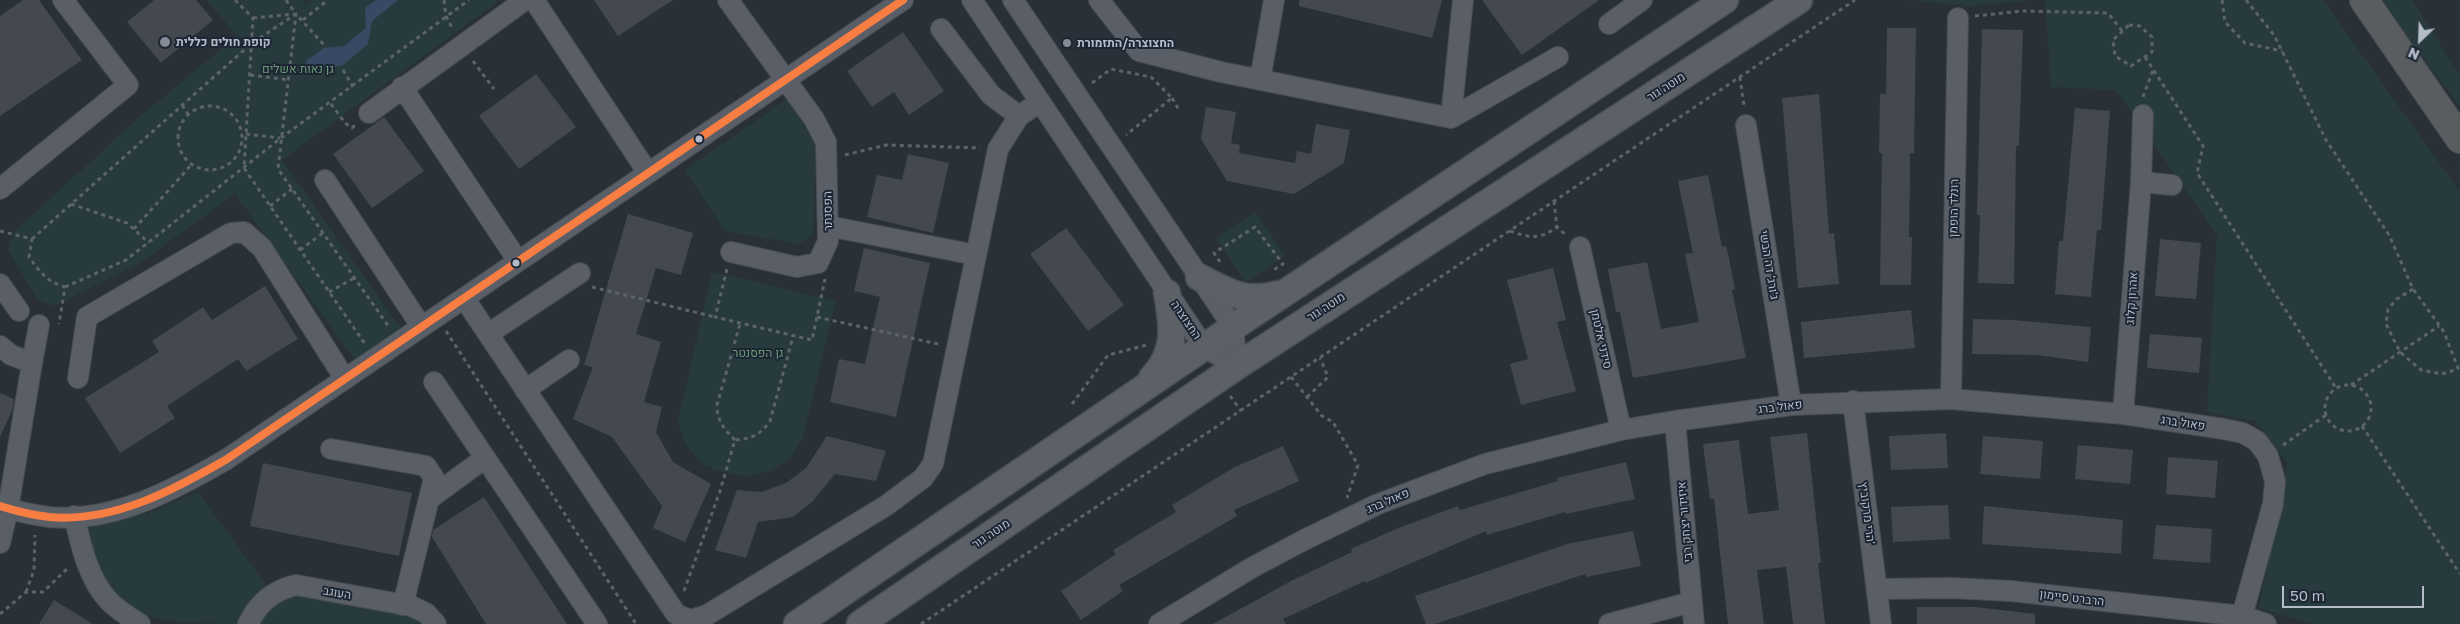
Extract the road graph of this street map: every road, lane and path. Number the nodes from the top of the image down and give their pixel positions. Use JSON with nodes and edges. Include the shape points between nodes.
{"nodes":[{"id":1,"x":63,"y":0,"type":"edge"},
{"id":2,"x":235,"y":0,"type":"edge"},
{"id":3,"x":286,"y":0,"type":"edge"},
{"id":4,"x":328,"y":0,"type":"edge"},
{"id":5,"x":444,"y":0,"type":"edge"},
{"id":6,"x":469,"y":0,"type":"edge"},
{"id":7,"x":525,"y":0,"type":"edge"},
{"id":8,"x":534,"y":0,"type":"edge"},
{"id":9,"x":728,"y":0,"type":"edge"},
{"id":10,"x":903,"y":0,"type":"edge"},
{"id":11,"x":972,"y":0,"type":"edge"},
{"id":12,"x":1013,"y":0,"type":"edge"},
{"id":13,"x":1099,"y":0,"type":"edge"},
{"id":14,"x":1274,"y":0,"type":"edge"},
{"id":15,"x":1463,"y":0,"type":"edge"},
{"id":16,"x":1642,"y":0,"type":"edge"},
{"id":17,"x":1725,"y":0,"type":"edge"},
{"id":18,"x":1799,"y":0,"type":"edge"},
{"id":19,"x":1855,"y":0,"type":"edge"},
{"id":20,"x":2222,"y":0,"type":"edge"},
{"id":21,"x":2246,"y":0,"type":"edge"},
{"id":22,"x":2364,"y":0,"type":"edge"},
{"id":23,"x":296,"y":14,"type":"junction"},
{"id":24,"x":446,"y":16,"type":"junction"},
{"id":25,"x":253,"y":18,"type":"junction"},
{"id":26,"x":1958,"y":18,"type":"joint"},
{"id":27,"x":303,"y":20,"type":"junction"},
{"id":28,"x":1609,"y":24,"type":"dead end"},
{"id":29,"x":941,"y":29,"type":"dead end"},
{"id":30,"x":2122,"y":31,"type":"junction"},
{"id":31,"x":252,"y":44,"type":"junction"},
{"id":32,"x":324,"y":45,"type":"dead end"},
{"id":33,"x":2282,"y":51,"type":"junction"},
{"id":34,"x":1558,"y":57,"type":"dead end"},
{"id":35,"x":2145,"y":57,"type":"junction"},
{"id":36,"x":343,"y":70,"type":"dead end"},
{"id":37,"x":2153,"y":70,"type":"junction"},
{"id":38,"x":249,"y":75,"type":"junction"},
{"id":39,"x":1740,"y":77,"type":"junction"},
{"id":40,"x":786,"y":79,"type":"junction"},
{"id":41,"x":289,"y":80,"type":"junction"},
{"id":42,"x":1260,"y":80,"type":"junction"},
{"id":43,"x":353,"y":87,"type":"junction"},
{"id":44,"x":402,"y":87,"type":"junction"},
{"id":45,"x":1076,"y":94,"type":"junction"},
{"id":46,"x":1172,"y":98,"type":"junction"},
{"id":47,"x":1040,"y":102,"type":"junction"},
{"id":48,"x":330,"y":104,"type":"junction"},
{"id":49,"x":182,"y":105,"type":"junction"},
{"id":50,"x":1179,"y":110,"type":"dead end"},
{"id":51,"x":369,"y":113,"type":"dead end"},
{"id":52,"x":188,"y":114,"type":"junction"},
{"id":53,"x":2143,"y":115,"type":"joint"},
{"id":54,"x":1019,"y":116,"type":"junction"},
{"id":55,"x":1451,"y":118,"type":"junction"},
{"id":56,"x":345,"y":124,"type":"dead end"},
{"id":57,"x":1746,"y":125,"type":"joint"},
{"id":58,"x":246,"y":134,"type":"junction"},
{"id":59,"x":281,"y":138,"type":"junction"},
{"id":60,"x":2460,"y":139,"type":"edge"},
{"id":61,"x":244,"y":140,"type":"junction"},
{"id":62,"x":1112,"y":146,"type":"junction"},
{"id":63,"x":998,"y":149,"type":"junction"},
{"id":64,"x":842,"y":156,"type":"dead end"},
{"id":65,"x":192,"y":164,"type":"junction"},
{"id":66,"x":244,"y":168,"type":"junction"},
{"id":67,"x":648,"y":173,"type":"junction"},
{"id":68,"x":325,"y":180,"type":"dead end"},
{"id":69,"x":2141,"y":182,"type":"junction"},
{"id":70,"x":2172,"y":185,"type":"dead end"},
{"id":71,"x":0,"y":189,"type":"edge"},
{"id":72,"x":292,"y":189,"type":"junction"},
{"id":73,"x":1554,"y":201,"type":"junction"},
{"id":74,"x":70,"y":204,"type":"junction"},
{"id":75,"x":270,"y":206,"type":"junction"},
{"id":76,"x":1557,"y":228,"type":"junction"},
{"id":77,"x":134,"y":229,"type":"junction"},
{"id":78,"x":1509,"y":231,"type":"junction"},
{"id":79,"x":323,"y":233,"type":"junction"},
{"id":80,"x":828,"y":233,"type":"junction"},
{"id":81,"x":32,"y":239,"type":"dead end"},
{"id":82,"x":149,"y":243,"type":"junction"},
{"id":83,"x":1580,"y":247,"type":"joint"},
{"id":84,"x":300,"y":250,"type":"junction"},
{"id":85,"x":731,"y":252,"type":"joint"},
{"id":86,"x":976,"y":255,"type":"junction"},
{"id":87,"x":518,"y":261,"type":"junction"},
{"id":88,"x":1225,"y":269,"type":"dead end"},
{"id":89,"x":1266,"y":275,"type":"dead end"},
{"id":90,"x":574,"y":277,"type":"joint"},
{"id":91,"x":1200,"y":277,"type":"junction"},
{"id":92,"x":354,"y":278,"type":"junction"},
{"id":93,"x":0,"y":284,"type":"edge"},
{"id":94,"x":65,"y":287,"type":"dead end"},
{"id":95,"x":2413,"y":289,"type":"junction"},
{"id":96,"x":1289,"y":291,"type":"junction"},
{"id":97,"x":329,"y":292,"type":"junction"},
{"id":98,"x":1168,"y":293,"type":"junction"},
{"id":99,"x":464,"y":298,"type":"junction"},
{"id":100,"x":19,"y":311,"type":"dead end"},
{"id":101,"x":715,"y":317,"type":"junction"},
{"id":102,"x":817,"y":317,"type":"junction"},
{"id":103,"x":423,"y":318,"type":"junction"},
{"id":104,"x":740,"y":324,"type":"junction"},
{"id":105,"x":40,"y":325,"type":"dead end"},
{"id":106,"x":2439,"y":326,"type":"junction"},
{"id":107,"x":1233,"y":327,"type":"junction"},
{"id":108,"x":389,"y":328,"type":"junction"},
{"id":109,"x":381,"y":333,"type":"dead end"},
{"id":110,"x":488,"y":334,"type":"junction"},
{"id":111,"x":793,"y":336,"type":"junction"},
{"id":112,"x":373,"y":339,"type":"dead end"},
{"id":113,"x":365,"y":344,"type":"junction"},
{"id":114,"x":0,"y":346,"type":"edge"},
{"id":115,"x":1204,"y":347,"type":"junction"},
{"id":116,"x":957,"y":348,"type":"junction"},
{"id":117,"x":2400,"y":352,"type":"junction"},
{"id":118,"x":1320,"y":358,"type":"junction"},
{"id":119,"x":569,"y":360,"type":"dead end"},
{"id":120,"x":32,"y":363,"type":"junction"},
{"id":121,"x":1237,"y":366,"type":"junction"},
{"id":122,"x":2458,"y":368,"type":"junction"},
{"id":123,"x":340,"y":372,"type":"junction"},
{"id":124,"x":2460,"y":373,"type":"edge"},
{"id":125,"x":1291,"y":377,"type":"junction"},
{"id":126,"x":78,"y":378,"type":"dead end"},
{"id":127,"x":434,"y":382,"type":"dead end"},
{"id":128,"x":2350,"y":385,"type":"junction"},
{"id":129,"x":2336,"y":388,"type":"junction"},
{"id":130,"x":525,"y":390,"type":"junction"},
{"id":131,"x":1142,"y":390,"type":"junction"},
{"id":132,"x":1307,"y":396,"type":"junction"},
{"id":133,"x":1952,"y":398,"type":"junction"},
{"id":134,"x":1853,"y":401,"type":"junction"},
{"id":135,"x":1791,"y":405,"type":"junction"},
{"id":136,"x":2123,"y":414,"type":"junction"},
{"id":137,"x":2326,"y":415,"type":"junction"},
{"id":138,"x":1675,"y":421,"type":"junction"},
{"id":139,"x":2362,"y":426,"type":"junction"},
{"id":140,"x":1621,"y":430,"type":"junction"},
{"id":141,"x":735,"y":440,"type":"junction"},
{"id":142,"x":331,"y":449,"type":"dead end"},
{"id":143,"x":2268,"y":456,"type":"junction"},
{"id":144,"x":485,"y":458,"type":"junction"},
{"id":145,"x":429,"y":499,"type":"junction"},
{"id":146,"x":4,"y":507,"type":"edge"},
{"id":147,"x":30,"y":514,"type":"junction"},
{"id":148,"x":74,"y":516,"type":"junction"},
{"id":149,"x":1338,"y":524,"type":"junction"},
{"id":150,"x":0,"y":543,"type":"edge"},
{"id":151,"x":84,"y":554,"type":"junction"},
{"id":152,"x":2460,"y":574,"type":"edge"},
{"id":153,"x":1877,"y":589,"type":"junction"},
{"id":154,"x":26,"y":592,"type":"junction"},
{"id":155,"x":1692,"y":602,"type":"junction"},
{"id":156,"x":403,"y":605,"type":"junction"},
{"id":157,"x":0,"y":614,"type":"edge"},
{"id":158,"x":676,"y":614,"type":"junction"},
{"id":159,"x":2242,"y":616,"type":"junction"},
{"id":160,"x":140,"y":624,"type":"edge"},
{"id":161,"x":248,"y":624,"type":"edge"},
{"id":162,"x":436,"y":624,"type":"edge"},
{"id":163,"x":597,"y":624,"type":"edge"},
{"id":164,"x":636,"y":624,"type":"edge"},
{"id":165,"x":797,"y":624,"type":"edge"},
{"id":166,"x":860,"y":624,"type":"edge"},
{"id":167,"x":921,"y":624,"type":"edge"},
{"id":168,"x":1159,"y":624,"type":"edge"},
{"id":169,"x":1609,"y":624,"type":"edge"},
{"id":170,"x":1694,"y":624,"type":"edge"},
{"id":171,"x":1881,"y":624,"type":"edge"},
{"id":172,"x":2266,"y":624,"type":"edge"}],
"edges":[{"from":1,"to":71,"type":"street","via":[[128,85]]},
{"from":2,"to":25,"type":"path"},
{"from":3,"to":23,"type":"path"},
{"from":4,"to":27,"type":"path"},
{"from":5,"to":24,"type":"path"},
{"from":6,"to":24,"type":"path"},
{"from":7,"to":44,"type":"street"},
{"from":8,"to":67,"type":"street"},
{"from":9,"to":40,"type":"street","name":"הפסנתר"},
{"from":10,"to":40,"type":"street"},
{"from":11,"to":47,"type":"street","name":"החצוצרה"},
{"from":12,"to":45,"type":"street"},
{"from":13,"to":42,"type":"street","via":[[1139,51]]},
{"from":14,"to":42,"type":"street"},
{"from":15,"to":55,"type":"street"},
{"from":16,"to":28,"type":"street"},
{"from":17,"to":96,"type":"main road"},
{"from":18,"to":121,"type":"main road","name":"מוטה גור"},
{"from":19,"to":39,"type":"path"},
{"from":20,"to":33,"type":"path","via":[[2225,22],[2245,44]]},
{"from":21,"to":33,"type":"path","via":[[2274,35]]},
{"from":22,"to":60,"type":"highway"},
{"from":23,"to":25,"type":"path"},
{"from":23,"to":27,"type":"path"},
{"from":23,"to":31,"type":"path"},
{"from":23,"to":41,"type":"path"},
{"from":24,"to":43,"type":"path"},
{"from":25,"to":31,"type":"path"},
{"from":26,"to":30,"type":"path","via":[[2022,11],[2108,13]]},
{"from":26,"to":133,"type":"street","name":"רונלד הופמן"},
{"from":27,"to":32,"type":"path"},
{"from":29,"to":54,"type":"street","via":[[991,95]]},
{"from":30,"to":35,"type":"path","via":[[2129,25],[2140,26],[2152,37],[2152,52]]},
{"from":30,"to":35,"type":"path","via":[[2113,40],[2115,56],[2131,66]]},
{"from":31,"to":38,"type":"path"},
{"from":31,"to":49,"type":"path"},
{"from":33,"to":95,"type":"path","via":[[2326,140],[2389,235]]},
{"from":34,"to":55,"type":"street"},
{"from":35,"to":37,"type":"path"},
{"from":36,"to":43,"type":"path"},
{"from":37,"to":53,"type":"path","via":[[2143,95]]},
{"from":37,"to":129,"type":"path","via":[[2203,146],[2197,173]]},
{"from":38,"to":41,"type":"path"},
{"from":38,"to":58,"type":"path"},
{"from":39,"to":57,"type":"path"},
{"from":39,"to":73,"type":"path"},
{"from":40,"to":67,"type":"street"},
{"from":40,"to":80,"type":"street","name":"הפסנתר","via":[[826,142]]},
{"from":41,"to":59,"type":"path"},
{"from":42,"to":55,"type":"street"},
{"from":43,"to":48,"type":"path"},
{"from":44,"to":51,"type":"street"},
{"from":44,"to":87,"type":"street"},
{"from":45,"to":46,"type":"path","via":[[1111,69],[1151,77]]},
{"from":45,"to":62,"type":"street"},
{"from":46,"to":50,"type":"path"},
{"from":46,"to":62,"type":"path"},
{"from":47,"to":54,"type":"street"},
{"from":47,"to":98,"type":"street","name":"החצוצרה"},
{"from":48,"to":56,"type":"path"},
{"from":48,"to":59,"type":"path"},
{"from":49,"to":52,"type":"path"},
{"from":49,"to":74,"type":"path"},
{"from":52,"to":61,"type":"path","via":[[203,106],[220,107],[238,124]]},
{"from":52,"to":65,"type":"path","via":[[178,130],[178,140],[185,158]]},
{"from":53,"to":69,"type":"street","name":"אהרון קלוג"},
{"from":54,"to":63,"type":"street"},
{"from":57,"to":135,"type":"street","name":"ג'ורג' דה הבשי"},
{"from":58,"to":59,"type":"path"},
{"from":58,"to":61,"type":"path"},
{"from":59,"to":66,"type":"path"},
{"from":59,"to":72,"type":"path","via":[[278,169]]},
{"from":61,"to":65,"type":"path","via":[[235,157],[220,168],[210,170]]},
{"from":61,"to":66,"type":"path"},
{"from":62,"to":91,"type":"street"},
{"from":63,"to":64,"type":"path","via":[[886,145]]},
{"from":63,"to":86,"type":"street"},
{"from":65,"to":77,"type":"path"},
{"from":66,"to":75,"type":"path"},
{"from":66,"to":82,"type":"path"},
{"from":67,"to":87,"type":"street"},
{"from":68,"to":103,"type":"street"},
{"from":69,"to":70,"type":"street"},
{"from":69,"to":136,"type":"street","name":"אהרון קלוג"},
{"from":72,"to":75,"type":"path"},
{"from":72,"to":79,"type":"path"},
{"from":73,"to":76,"type":"path"},
{"from":73,"to":78,"type":"path"},
{"from":74,"to":77,"type":"path","via":[[128,223]]},
{"from":74,"to":81,"type":"path"},
{"from":75,"to":84,"type":"path"},
{"from":76,"to":78,"type":"path","via":[[1545,236],[1527,237]]},
{"from":76,"to":83,"type":"path"},
{"from":77,"to":82,"type":"path"},
{"from":78,"to":118,"type":"path"},
{"from":79,"to":84,"type":"path"},
{"from":79,"to":92,"type":"path"},
{"from":80,"to":85,"type":"street","name":"הפסנתר","via":[[818,263],[797,267]]},
{"from":80,"to":86,"type":"street"},
{"from":80,"to":102,"type":"path","via":[[824,288]]},
{"from":82,"to":94,"type":"path","via":[[126,260]]},
{"from":83,"to":140,"type":"street","name":"סידני אלטמן"},
{"from":84,"to":97,"type":"path"},
{"from":85,"to":101,"type":"path"},
{"from":86,"to":116,"type":"street"},
{"from":87,"to":99,"type":"street"},
{"from":88,"to":89,"type":"path","via":[[1214,253],[1255,227],[1283,264]]},
{"from":90,"to":101,"type":"path"},
{"from":90,"to":110,"type":"street"},
{"from":91,"to":96,"type":"main road","via":[[1246,298],[1261,299]]},
{"from":91,"to":107,"type":"street"},
{"from":92,"to":97,"type":"path"},
{"from":92,"to":108,"type":"path"},
{"from":93,"to":100,"type":"street"},
{"from":95,"to":106,"type":"path"},
{"from":95,"to":117,"type":"path","via":[[2388,309],[2386,324]]},
{"from":96,"to":107,"type":"main road"},
{"from":97,"to":113,"type":"path"},
{"from":98,"to":115,"type":"street","name":"החצוצרה"},
{"from":98,"to":131,"type":"main road","via":[[1173,326],[1171,345],[1163,367]]},
{"from":99,"to":103,"type":"street"},
{"from":99,"to":110,"type":"street"},
{"from":101,"to":104,"type":"path"},
{"from":102,"to":111,"type":"path","via":[[812,340]]},
{"from":102,"to":116,"type":"path"},
{"from":103,"to":108,"type":"path"},
{"from":103,"to":123,"type":"street"},
{"from":103,"to":164,"type":"path"},
{"from":104,"to":111,"type":"path"},
{"from":104,"to":141,"type":"path","via":[[717,405],[721,424]]},
{"from":105,"to":120,"type":"street"},
{"from":106,"to":117,"type":"path"},
{"from":106,"to":122,"type":"path"},
{"from":107,"to":115,"type":"main road"},
{"from":107,"to":121,"type":"street"},
{"from":108,"to":109,"type":"path"},
{"from":110,"to":130,"type":"street"},
{"from":111,"to":141,"type":"path","via":[[770,421],[754,437]]},
{"from":112,"to":113,"type":"path"},
{"from":113,"to":123,"type":"path"},
{"from":114,"to":120,"type":"street","via":[[11,355]]},
{"from":115,"to":121,"type":"street","name":"החצוצרה"},
{"from":115,"to":131,"type":"main road"},
{"from":116,"to":158,"type":"street","via":[[933,464],[923,478],[887,505],[707,615],[690,620]]},
{"from":117,"to":122,"type":"path","via":[[2420,370],[2442,374]]},
{"from":117,"to":128,"type":"path"},
{"from":118,"to":125,"type":"path"},
{"from":118,"to":132,"type":"path","via":[[1328,377]]},
{"from":119,"to":130,"type":"street"},
{"from":120,"to":146,"type":"street"},
{"from":121,"to":166,"type":"main road","name":"מוטה גור"},
{"from":122,"to":124,"type":"path"},
{"from":123,"to":126,"type":"street","via":[[262,248],[244,232],[231,233],[87,317]]},
{"from":123,"to":148,"type":"street","via":[[227,459],[193,479],[130,506]]},
{"from":125,"to":132,"type":"path"},
{"from":125,"to":167,"type":"path"},
{"from":127,"to":144,"type":"street"},
{"from":128,"to":129,"type":"path"},
{"from":128,"to":139,"type":"path","via":[[2364,392],[2371,405]]},
{"from":129,"to":137,"type":"path","via":[[2326,400]]},
{"from":130,"to":158,"type":"street"},
{"from":131,"to":165,"type":"main road"},
{"from":132,"to":149,"type":"path","via":[[1322,416],[1333,422],[1358,465]]},
{"from":133,"to":134,"type":"street","name":"פאול ברג"},
{"from":133,"to":136,"type":"street","name":"פאול ברג"},
{"from":134,"to":135,"type":"street","name":"פאול ברג"},
{"from":134,"to":153,"type":"street","name":"הרי מרקוביץ'"},
{"from":135,"to":138,"type":"street","name":"פאול ברג"},
{"from":136,"to":143,"type":"street","name":"פאול ברג","via":[[2243,433],[2257,441]]},
{"from":137,"to":139,"type":"path","via":[[2341,430]]},
{"from":137,"to":143,"type":"path"},
{"from":138,"to":140,"type":"street","name":"פאול ברג"},
{"from":138,"to":155,"type":"street","name":"איזידור יצחק רבי"},
{"from":139,"to":152,"type":"path"},
{"from":140,"to":149,"type":"street","name":"פאול ברג","via":[[1486,464],[1378,504]]},
{"from":141,"to":158,"type":"path"},
{"from":142,"to":145,"type":"street","via":[[426,466],[434,478]]},
{"from":143,"to":159,"type":"street","name":"פאול ברג","via":[[2275,481],[2273,504]]},
{"from":144,"to":145,"type":"street"},
{"from":144,"to":163,"type":"street"},
{"from":145,"to":156,"type":"street"},
{"from":146,"to":147,"type":"street"},
{"from":146,"to":150,"type":"street"},
{"from":147,"to":148,"type":"street"},
{"from":147,"to":154,"type":"path","via":[[36,538],[34,570]]},
{"from":148,"to":151,"type":"street"},
{"from":149,"to":168,"type":"street","name":"פאול ברג","via":[[1252,567]]},
{"from":151,"to":154,"type":"path","via":[[43,592]]},
{"from":151,"to":160,"type":"street","via":[[108,601]]},
{"from":153,"to":159,"type":"street","name":"הרברט סיימון","via":[[2011,591]]},
{"from":153,"to":171,"type":"street","name":"הרי מרקוביץ'"},
{"from":154,"to":157,"type":"path"},
{"from":155,"to":169,"type":"street"},
{"from":155,"to":170,"type":"street","name":"איזידור יצחק רבי"},
{"from":156,"to":161,"type":"street","name":"העוגב","via":[[296,585],[278,590],[252,614]]},
{"from":156,"to":162,"type":"street","name":"העוגב","via":[[426,613]]},
{"from":159,"to":172,"type":"street","name":"הרברט סיימון"}]}
